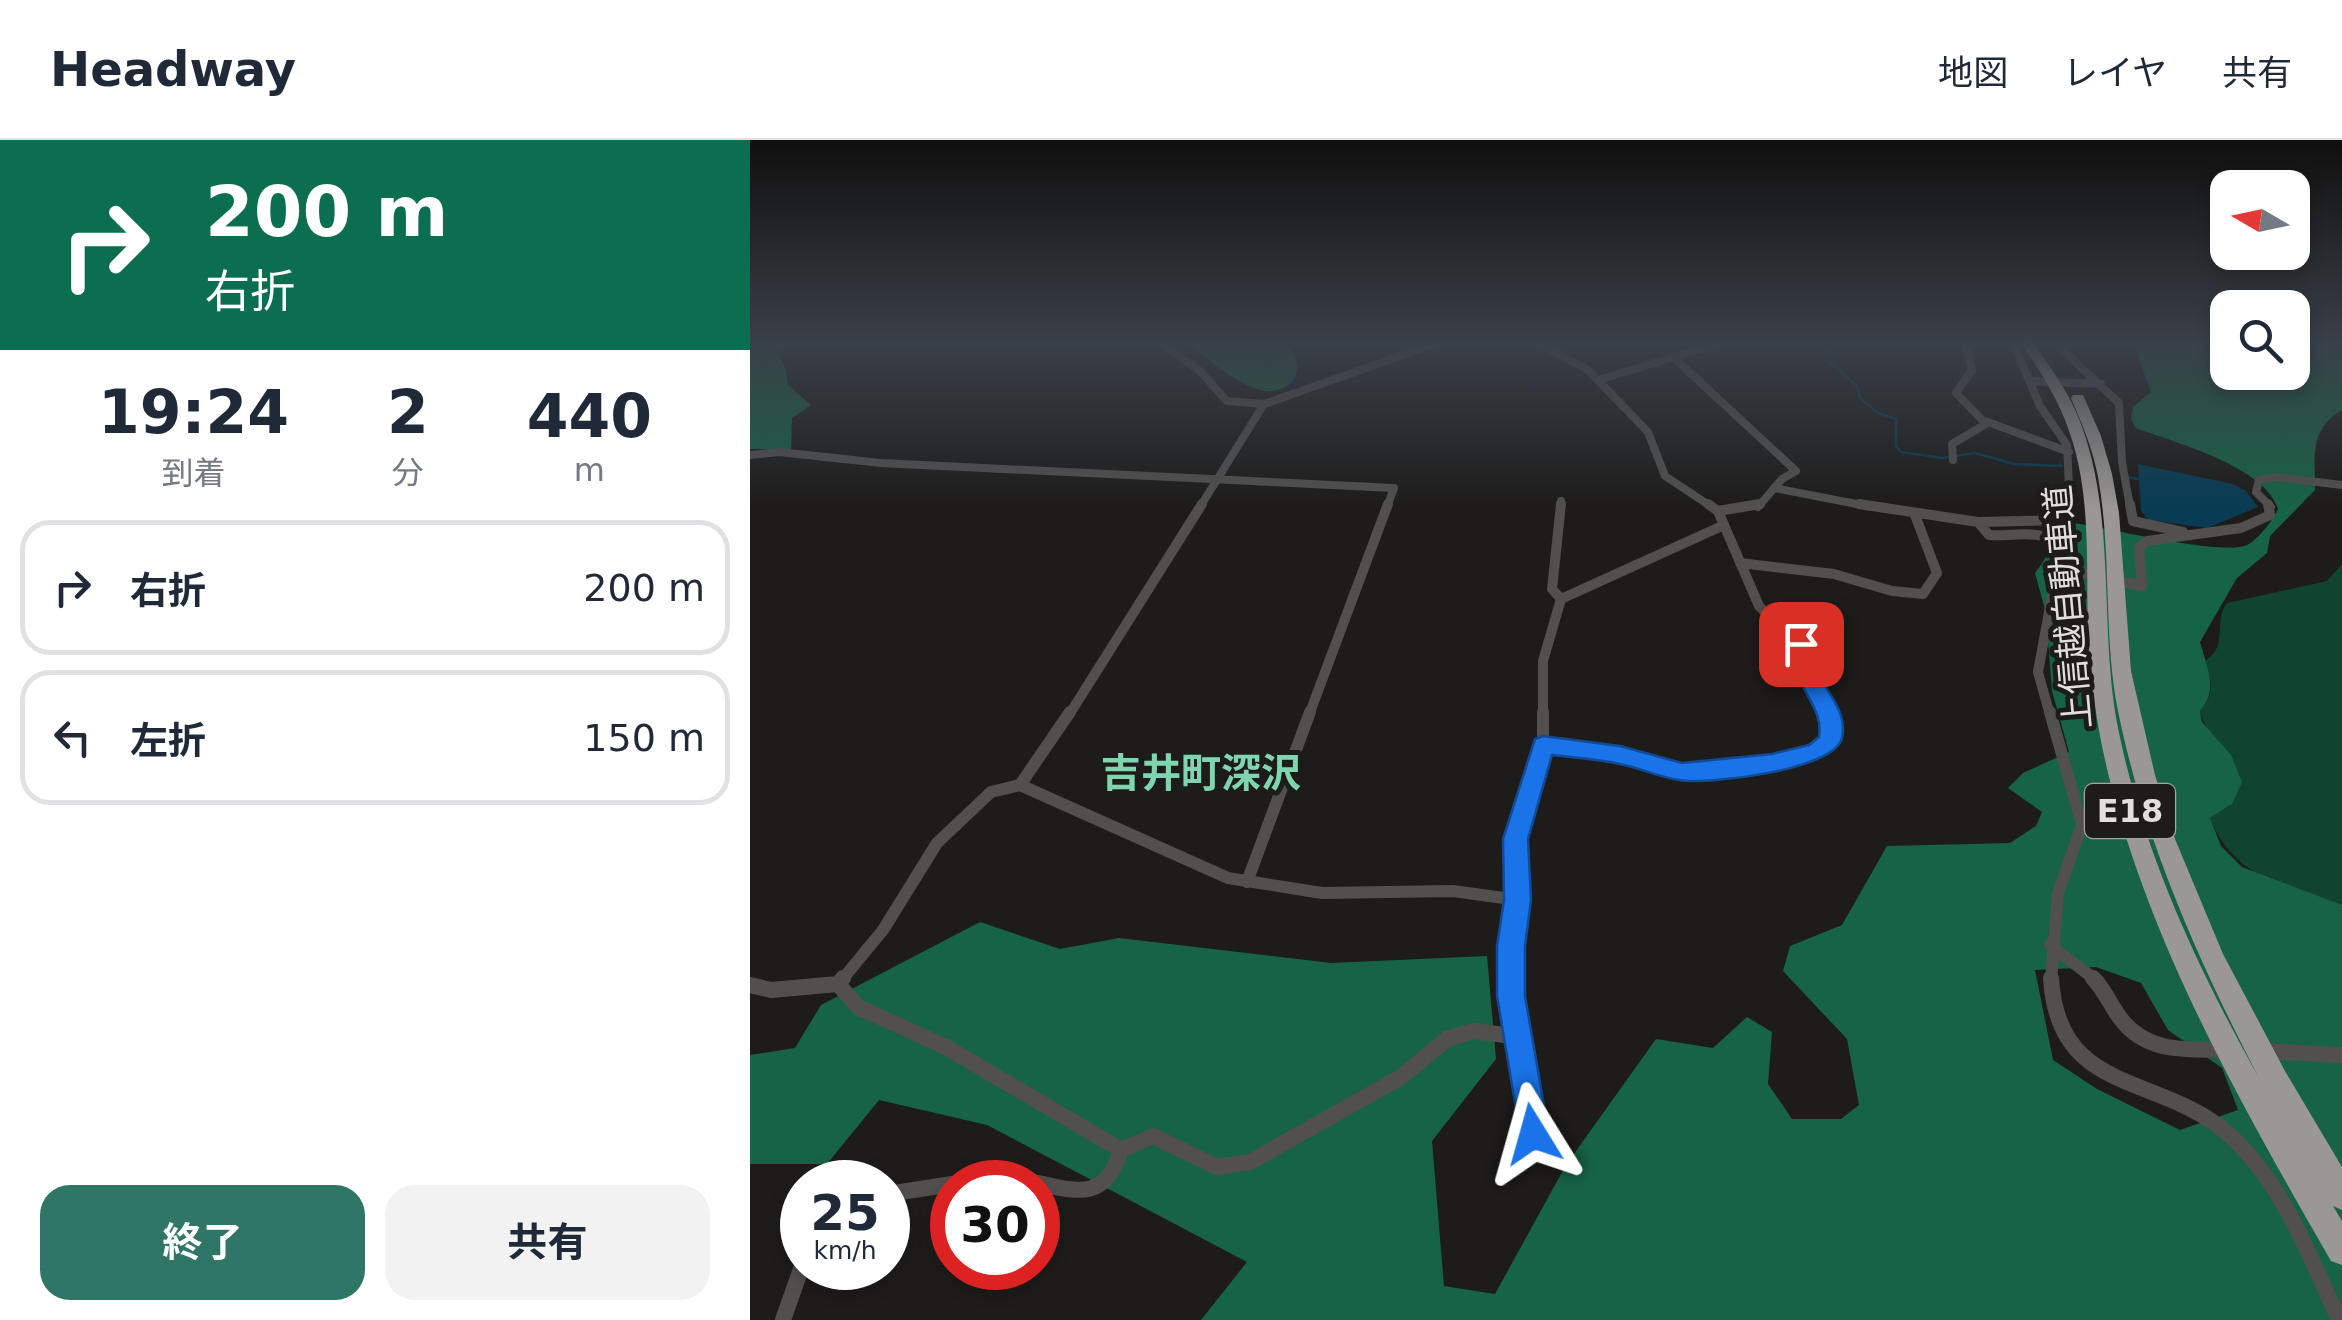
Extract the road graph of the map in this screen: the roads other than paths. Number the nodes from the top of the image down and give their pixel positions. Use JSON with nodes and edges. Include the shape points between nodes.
{"nodes":[{"id":1,"x":1224,"y":398,"type":"edge"},
{"id":2,"x":1281,"y":398,"type":"edge"},
{"id":3,"x":1615,"y":398,"type":"edge"},
{"id":4,"x":1717,"y":398,"type":"edge"},
{"id":5,"x":1960,"y":398,"type":"edge"},
{"id":6,"x":2038,"y":398,"type":"edge"},
{"id":7,"x":2063,"y":398,"type":"edge"},
{"id":8,"x":2077,"y":398,"type":"edge"},
{"id":9,"x":2115,"y":398,"type":"edge"},
{"id":10,"x":1264,"y":404,"type":"junction"},
{"id":11,"x":1985,"y":422,"type":"junction"},
{"id":12,"x":2068,"y":452,"type":"junction"},
{"id":13,"x":750,"y":454,"type":"edge"},
{"id":14,"x":1953,"y":460,"type":"dead end"},
{"id":15,"x":1217,"y":479,"type":"junction"},
{"id":16,"x":2342,"y":485,"type":"edge"},
{"id":17,"x":1774,"y":488,"type":"junction"},
{"id":18,"x":1560,"y":501,"type":"dead end"},
{"id":19,"x":1718,"y":510,"type":"junction"},
{"id":20,"x":1916,"y":515,"type":"junction"},
{"id":21,"x":1978,"y":522,"type":"junction"},
{"id":22,"x":1722,"y":526,"type":"junction"},
{"id":23,"x":2187,"y":533,"type":"junction"},
{"id":24,"x":1740,"y":563,"type":"junction"},
{"id":25,"x":2057,"y":568,"type":"junction"},
{"id":26,"x":1561,"y":599,"type":"junction"},
{"id":27,"x":1543,"y":745,"type":"junction"},
{"id":28,"x":1020,"y":785,"type":"junction"},
{"id":29,"x":1247,"y":882,"type":"junction"},
{"id":30,"x":1518,"y":900,"type":"junction"},
{"id":31,"x":2050,"y":945,"type":"junction"},
{"id":32,"x":838,"y":984,"type":"junction"},
{"id":33,"x":750,"y":985,"type":"edge"},
{"id":34,"x":1520,"y":1036,"type":"junction"},
{"id":35,"x":2342,"y":1055,"type":"edge"},
{"id":36,"x":1533,"y":1134,"type":"dead end"},
{"id":37,"x":1121,"y":1150,"type":"junction"},
{"id":38,"x":1060,"y":1188,"type":"edge"},
{"id":39,"x":2342,"y":1195,"type":"edge"},
{"id":40,"x":2342,"y":1250,"type":"edge"},
{"id":41,"x":794,"y":1290,"type":"edge"},
{"id":42,"x":783,"y":1320,"type":"edge"},
{"id":43,"x":2338,"y":1320,"type":"edge"}],
"edges":[{"from":1,"to":10,"type":"street"},
{"from":2,"to":10,"type":"street"},
{"from":3,"to":19,"type":"street","via":[[1648,432],[1666,476]]},
{"from":4,"to":17,"type":"street","via":[[1796,471]]},
{"from":5,"to":11,"type":"street"},
{"from":6,"to":12,"type":"street"},
{"from":7,"to":40,"type":"highway","name":"上信越自動車道","number":"E18","via":[[2094,500],[2104,700],[2136,832],[2215,1020]]},
{"from":8,"to":39,"type":"highway","name":"上信越自動車道","number":"E18","via":[[2104,460],[2113,505],[2126,705],[2162,835],[2242,1018]]},
{"from":9,"to":23,"type":"street","via":[[2133,520]]},
{"from":10,"to":15,"type":"street"},
{"from":11,"to":12,"type":"street"},
{"from":11,"to":14,"type":"street","via":[[1952,444]]},
{"from":12,"to":21,"type":"street","via":[[2065,520]]},
{"from":13,"to":15,"type":"street"},
{"from":15,"to":28,"type":"street"},
{"from":15,"to":29,"type":"street","via":[[1394,488]]},
{"from":16,"to":23,"type":"street","via":[[2268,476],[2255,485],[2270,515],[2241,528]]},
{"from":17,"to":19,"type":"street","via":[[1758,506]]},
{"from":17,"to":20,"type":"street"},
{"from":18,"to":26,"type":"street","via":[[1552,589]]},
{"from":19,"to":22,"type":"street"},
{"from":20,"to":21,"type":"street"},
{"from":20,"to":24,"type":"street","via":[[1937,573],[1923,594]]},
{"from":21,"to":25,"type":"street","via":[[1989,535],[2040,532],[2058,540],[2064,550]]},
{"from":22,"to":24,"type":"street"},
{"from":22,"to":26,"type":"street"},
{"from":23,"to":25,"type":"street","via":[[2138,548],[2142,586]]},
{"from":24,"to":27,"type":"street","via":[[1759,606],[1807,654],[1832,724],[1830,740],[1816,752],[1772,764],[1682,772]]},
{"from":25,"to":31,"type":"street","via":[[2038,672],[2082,842],[2068,859]]},
{"from":26,"to":27,"type":"street","via":[[1544,661]]},
{"from":27,"to":30,"type":"street","via":[[1516,839]]},
{"from":28,"to":29,"type":"street","via":[[1186,862]]},
{"from":28,"to":32,"type":"street","via":[[991,792],[938,843],[884,930]]},
{"from":29,"to":30,"type":"street","via":[[1322,893],[1453,890]]},
{"from":30,"to":34,"type":"street","via":[[1511,996]]},
{"from":31,"to":35,"type":"street","via":[[2098,981],[2125,1024],[2164,1048]]},
{"from":31,"to":43,"type":"street","via":[[2056,1017],[2070,1044],[2092,1068],[2198,1110],[2239,1143],[2296,1229]]},
{"from":32,"to":33,"type":"street","via":[[771,990]]},
{"from":32,"to":37,"type":"street","via":[[858,1007],[946,1047]]},
{"from":34,"to":36,"type":"street"},
{"from":34,"to":37,"type":"street","via":[[1472,1031],[1448,1039],[1402,1077],[1250,1162],[1216,1167],[1152,1136]]},
{"from":37,"to":38,"type":"street","via":[[1117,1169],[1101,1187]]},
{"from":41,"to":42,"type":"street"}]}
